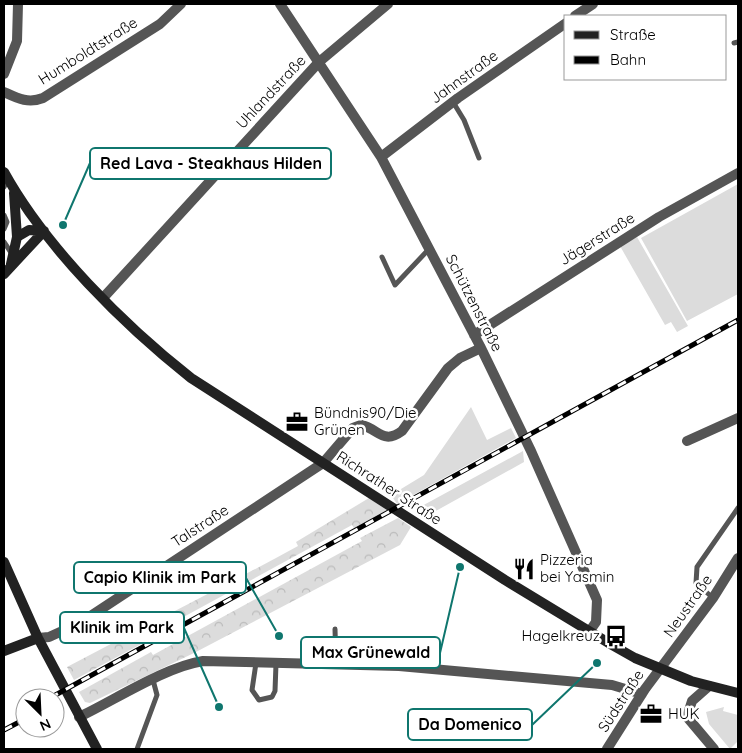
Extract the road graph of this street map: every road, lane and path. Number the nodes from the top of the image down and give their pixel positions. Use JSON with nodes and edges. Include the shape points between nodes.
{"nodes":[{"id":1,"x":18,"y":4,"type":"edge"},
{"id":2,"x":181,"y":4,"type":"edge"},
{"id":3,"x":280,"y":4,"type":"edge"},
{"id":4,"x":388,"y":4,"type":"edge"},
{"id":5,"x":593,"y":4,"type":"edge"},
{"id":6,"x":576,"y":15,"type":"edge"},
{"id":7,"x":564,"y":24,"type":"edge"},
{"id":8,"x":319,"y":62,"type":"junction"},
{"id":9,"x":4,"y":74,"type":"edge"},
{"id":10,"x":4,"y":92,"type":"edge"},
{"id":11,"x":453,"y":102,"type":"junction"},
{"id":12,"x":381,"y":157,"type":"junction"},
{"id":13,"x":480,"y":158,"type":"dead end"},
{"id":14,"x":738,"y":173,"type":"edge"},
{"id":15,"x":7,"y":182,"type":"edge"},
{"id":16,"x":4,"y":215,"type":"edge"},
{"id":17,"x":4,"y":229,"type":"edge"},
{"id":18,"x":44,"y":231,"type":"junction"},
{"id":19,"x":17,"y":237,"type":"junction"},
{"id":20,"x":4,"y":242,"type":"edge"},
{"id":21,"x":429,"y":249,"type":"junction"},
{"id":22,"x":382,"y":257,"type":"dead end"},
{"id":23,"x":11,"y":260,"type":"junction"},
{"id":24,"x":4,"y":274,"type":"edge"},
{"id":25,"x":103,"y":298,"type":"junction"},
{"id":26,"x":474,"y":335,"type":"junction"},
{"id":27,"x":481,"y":348,"type":"junction"},
{"id":28,"x":738,"y":418,"type":"edge"},
{"id":29,"x":687,"y":441,"type":"dead end"},
{"id":30,"x":323,"y":463,"type":"junction"},
{"id":31,"x":738,"y":508,"type":"edge"},
{"id":32,"x":738,"y":558,"type":"edge"},
{"id":33,"x":4,"y":562,"type":"edge"},
{"id":34,"x":713,"y":598,"type":"junction"},
{"id":35,"x":335,"y":629,"type":"dead end"},
{"id":36,"x":589,"y":632,"type":"junction"},
{"id":37,"x":38,"y":638,"type":"junction"},
{"id":38,"x":4,"y":651,"type":"edge"},
{"id":39,"x":256,"y":663,"type":"junction"},
{"id":40,"x":276,"y":664,"type":"junction"},
{"id":41,"x":336,"y":666,"type":"junction"},
{"id":42,"x":660,"y":669,"type":"junction"},
{"id":43,"x":153,"y":680,"type":"junction"},
{"id":44,"x":709,"y":686,"type":"junction"},
{"id":45,"x":738,"y":693,"type":"edge"},
{"id":46,"x":642,"y":694,"type":"junction"},
{"id":47,"x":79,"y":718,"type":"junction"},
{"id":48,"x":97,"y":749,"type":"edge"},
{"id":49,"x":137,"y":749,"type":"edge"},
{"id":50,"x":607,"y":749,"type":"edge"},
{"id":51,"x":714,"y":749,"type":"edge"}],
"edges":[{"from":1,"to":9,"type":"street","via":[[17,41]]},
{"from":2,"to":10,"type":"street","name":"Humboldtstraße","via":[[160,24],[43,98],[24,101]]},
{"from":3,"to":8,"type":"street","name":"Schützenstraße"},
{"from":4,"to":8,"type":"street","name":"Uhlandstraße"},
{"from":5,"to":6,"type":"street"},
{"from":7,"to":11,"type":"street","name":"Jahnstraße"},
{"from":8,"to":12,"type":"street","name":"Schützenstraße"},
{"from":8,"to":25,"type":"street","name":"Uhlandstraße"},
{"from":11,"to":12,"type":"street","name":"Jahnstraße"},
{"from":11,"to":13,"type":"lane"},
{"from":12,"to":21,"type":"street","name":"Schützenstraße"},
{"from":14,"to":26,"type":"street","name":"Jägerstraße","via":[[659,217]]},
{"from":15,"to":18,"type":"main road","name":"Richrather Straße"},
{"from":15,"to":19,"type":"main road"},
{"from":16,"to":17,"type":"lane"},
{"from":18,"to":19,"type":"main road","via":[[29,230]]},
{"from":18,"to":23,"type":"main road"},
{"from":18,"to":25,"type":"main road","name":"Richrather Straße"},
{"from":19,"to":23,"type":"main road"},
{"from":20,"to":23,"type":"lane"},
{"from":21,"to":22,"type":"lane","via":[[395,285]]},
{"from":21,"to":26,"type":"street","name":"Schützenstraße"},
{"from":23,"to":24,"type":"main road"},
{"from":25,"to":30,"type":"main road","name":"Richrather Straße","via":[[148,344],[192,378]]},
{"from":26,"to":27,"type":"street","name":"Schützenstraße"},
{"from":27,"to":30,"type":"street","name":"Talstraße","via":[[448,368],[402,431],[387,438],[360,425],[353,428]]},
{"from":27,"to":36,"type":"street","name":"Schützenstraße","via":[[528,444],[597,600],[596,622]]},
{"from":28,"to":29,"type":"street"},
{"from":30,"to":36,"type":"main road","name":"Richrather Straße"},
{"from":30,"to":37,"type":"street","name":"Talstraße","via":[[80,623]]},
{"from":31,"to":34,"type":"lane","via":[[697,567],[696,583]]},
{"from":32,"to":34,"type":"street","name":"Neustraße"},
{"from":33,"to":37,"type":"main road"},
{"from":34,"to":42,"type":"street","name":"Neustraße"},
{"from":35,"to":41,"type":"lane"},
{"from":36,"to":42,"type":"main road","name":"Richrather Straße"},
{"from":37,"to":38,"type":"main road"},
{"from":37,"to":47,"type":"main road"},
{"from":39,"to":40,"type":"street"},
{"from":39,"to":40,"type":"lane","via":[[252,690],[259,700],[272,697]]},
{"from":39,"to":43,"type":"street","via":[[203,661]]},
{"from":40,"to":41,"type":"street"},
{"from":41,"to":46,"type":"street","via":[[399,666],[509,674],[612,685]]},
{"from":42,"to":44,"type":"main road","name":"Richrather Straße"},
{"from":42,"to":46,"type":"street","name":"Südstraße"},
{"from":43,"to":47,"type":"street"},
{"from":43,"to":49,"type":"lane","via":[[157,695]]},
{"from":44,"to":45,"type":"main road","name":"Richrather Straße"},
{"from":44,"to":51,"type":"street","via":[[692,701],[687,718]]},
{"from":46,"to":50,"type":"street","name":"Südstraße"},
{"from":47,"to":48,"type":"main road"}]}
